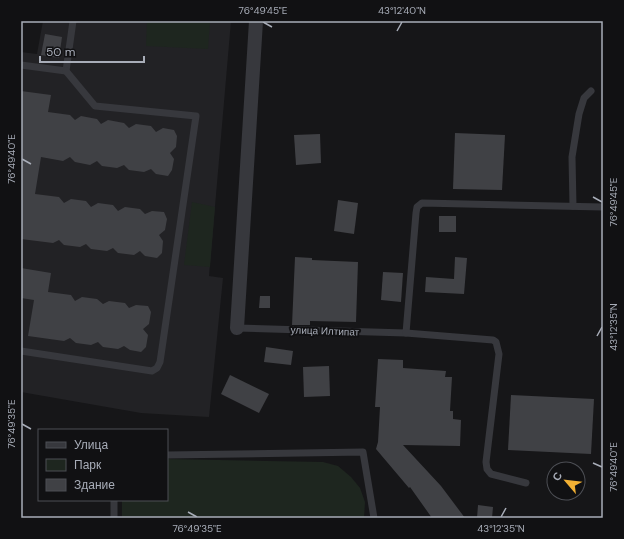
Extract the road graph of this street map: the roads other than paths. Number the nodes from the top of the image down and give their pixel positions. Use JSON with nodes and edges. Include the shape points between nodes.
{"nodes":[{"id":1,"x":73,"y":21,"type":"edge"},
{"id":2,"x":256,"y":21,"type":"edge"},
{"id":3,"x":21,"y":65,"type":"edge"},
{"id":4,"x":66,"y":72,"type":"junction"},
{"id":5,"x":591,"y":91,"type":"dead end"},
{"id":6,"x":573,"y":206,"type":"junction"},
{"id":7,"x":603,"y":207,"type":"edge"},
{"id":8,"x":237,"y":328,"type":"joint"},
{"id":9,"x":406,"y":333,"type":"junction"},
{"id":10,"x":21,"y":351,"type":"edge"},
{"id":11,"x":168,"y":455,"type":"edge"},
{"id":12,"x":526,"y":483,"type":"dead end"},
{"id":13,"x":114,"y":501,"type":"edge"},
{"id":14,"x":114,"y":518,"type":"edge"},
{"id":15,"x":374,"y":518,"type":"edge"}],
"edges":[{"from":1,"to":4,"type":"lane"},
{"from":2,"to":8,"type":"street","name":"улица Илтипат"},
{"from":3,"to":4,"type":"lane"},
{"from":4,"to":10,"type":"lane","via":[[95,106],[196,116],[160,362],[152,371]]},
{"from":5,"to":6,"type":"lane","via":[[584,98],[578,114],[572,157]]},
{"from":6,"to":7,"type":"lane"},
{"from":6,"to":9,"type":"lane","via":[[422,203],[417,207]]},
{"from":8,"to":9,"type":"lane","name":"улица Илтипат"},
{"from":9,"to":12,"type":"lane","name":"улица Илтипат","via":[[496,342],[498,354],[487,469],[491,474]]},
{"from":11,"to":15,"type":"lane","via":[[363,452]]},
{"from":13,"to":14,"type":"lane"}]}
